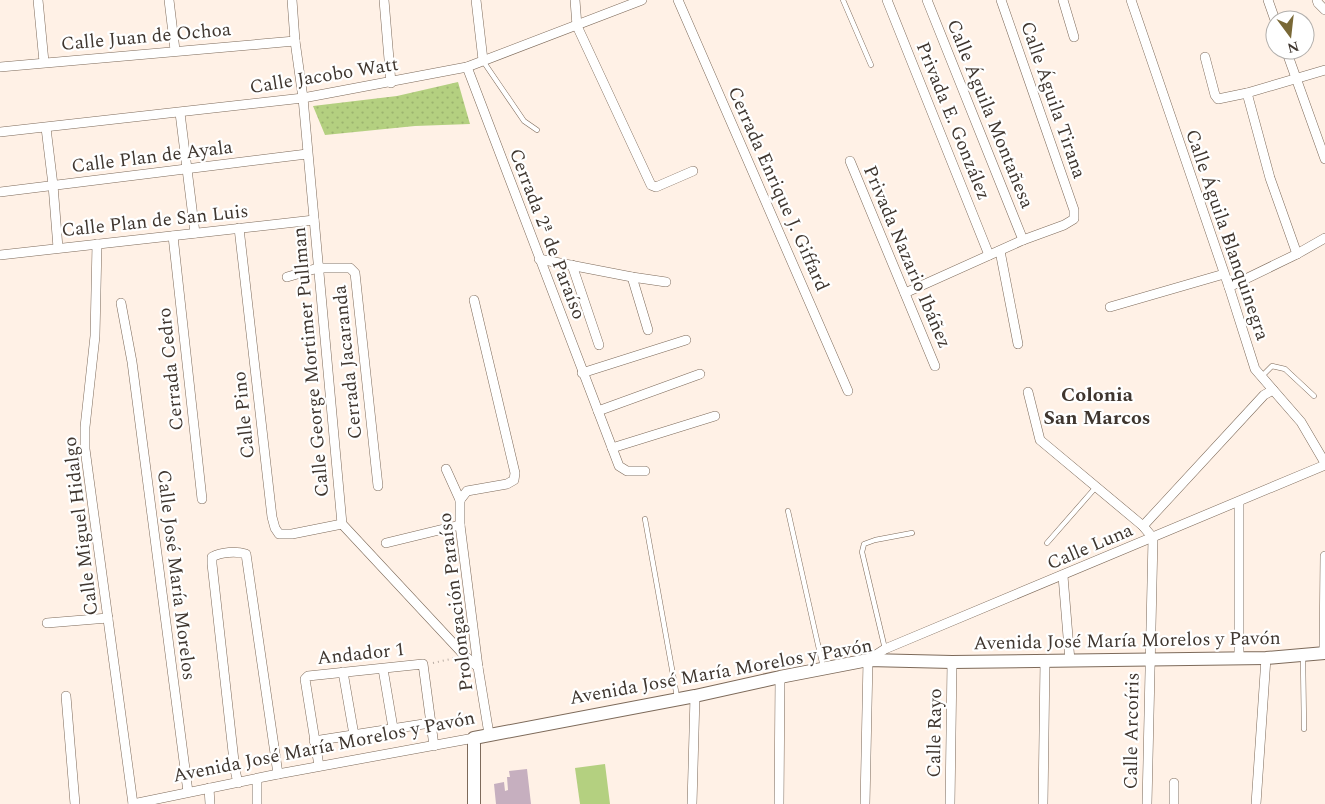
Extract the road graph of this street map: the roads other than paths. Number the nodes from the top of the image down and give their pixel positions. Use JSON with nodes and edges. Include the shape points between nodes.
{"nodes":[{"id":1,"x":38,"y":0,"type":"edge"},
{"id":2,"x":169,"y":0,"type":"edge"},
{"id":3,"x":292,"y":0,"type":"edge"},
{"id":4,"x":384,"y":0,"type":"edge"},
{"id":5,"x":476,"y":0,"type":"edge"},
{"id":6,"x":575,"y":0,"type":"edge"},
{"id":7,"x":642,"y":0,"type":"edge"},
{"id":8,"x":678,"y":0,"type":"edge"},
{"id":9,"x":843,"y":0,"type":"edge"},
{"id":10,"x":887,"y":0,"type":"edge"},
{"id":11,"x":927,"y":0,"type":"edge"},
{"id":12,"x":1001,"y":0,"type":"edge"},
{"id":13,"x":1063,"y":0,"type":"edge"},
{"id":14,"x":1131,"y":0,"type":"edge"},
{"id":15,"x":1317,"y":0,"type":"edge"},
{"id":16,"x":1325,"y":10,"type":"edge"},
{"id":17,"x":577,"y":26,"type":"junction"},
{"id":18,"x":1074,"y":37,"type":"dead end"},
{"id":19,"x":295,"y":41,"type":"junction"},
{"id":20,"x":175,"y":50,"type":"junction"},
{"id":21,"x":1205,"y":57,"type":"dead end"},
{"id":22,"x":483,"y":60,"type":"junction"},
{"id":23,"x":1289,"y":60,"type":"edge"},
{"id":24,"x":44,"y":62,"type":"junction"},
{"id":25,"x":871,"y":66,"type":"dead end"},
{"id":26,"x":0,"y":67,"type":"edge"},
{"id":27,"x":467,"y":67,"type":"junction"},
{"id":28,"x":1325,"y":70,"type":"edge"},
{"id":29,"x":1296,"y":79,"type":"junction"},
{"id":30,"x":391,"y":82,"type":"junction"},
{"id":31,"x":1246,"y":93,"type":"junction"},
{"id":32,"x":303,"y":98,"type":"junction"},
{"id":33,"x":180,"y":113,"type":"junction"},
{"id":34,"x":46,"y":128,"type":"junction"},
{"id":35,"x":537,"y":130,"type":"dead end"},
{"id":36,"x":0,"y":132,"type":"edge"},
{"id":37,"x":307,"y":154,"type":"junction"},
{"id":38,"x":1325,"y":160,"type":"edge"},
{"id":39,"x":850,"y":161,"type":"dead end"},
{"id":40,"x":187,"y":168,"type":"junction"},
{"id":41,"x":693,"y":171,"type":"dead end"},
{"id":42,"x":53,"y":185,"type":"junction"},
{"id":43,"x":0,"y":192,"type":"edge"},
{"id":44,"x":314,"y":220,"type":"junction"},
{"id":45,"x":240,"y":228,"type":"junction"},
{"id":46,"x":195,"y":233,"type":"junction"},
{"id":47,"x":173,"y":236,"type":"junction"},
{"id":48,"x":1325,"y":238,"type":"edge"},
{"id":49,"x":1023,"y":240,"type":"junction"},
{"id":50,"x":97,"y":244,"type":"junction"},
{"id":51,"x":58,"y":248,"type":"junction"},
{"id":52,"x":1000,"y":251,"type":"junction"},
{"id":53,"x":1297,"y":254,"type":"junction"},
{"id":54,"x":989,"y":255,"type":"junction"},
{"id":55,"x":0,"y":256,"type":"edge"},
{"id":56,"x":539,"y":259,"type":"junction"},
{"id":57,"x":572,"y":265,"type":"junction"},
{"id":58,"x":318,"y":268,"type":"junction"},
{"id":59,"x":1224,"y":274,"type":"junction"},
{"id":60,"x":287,"y":277,"type":"dead end"},
{"id":61,"x":632,"y":277,"type":"junction"},
{"id":62,"x":666,"y":282,"type":"dead end"},
{"id":63,"x":1229,"y":287,"type":"junction"},
{"id":64,"x":905,"y":293,"type":"junction"},
{"id":65,"x":474,"y":300,"type":"dead end"},
{"id":66,"x":121,"y":303,"type":"dead end"},
{"id":67,"x":1110,"y":307,"type":"dead end"},
{"id":68,"x":648,"y":330,"type":"dead end"},
{"id":69,"x":686,"y":340,"type":"dead end"},
{"id":70,"x":599,"y":344,"type":"dead end"},
{"id":71,"x":1018,"y":344,"type":"dead end"},
{"id":72,"x":935,"y":366,"type":"dead end"},
{"id":73,"x":582,"y":373,"type":"junction"},
{"id":74,"x":700,"y":374,"type":"dead end"},
{"id":75,"x":1261,"y":377,"type":"junction"},
{"id":76,"x":1274,"y":390,"type":"junction"},
{"id":77,"x":848,"y":391,"type":"dead end"},
{"id":78,"x":1028,"y":392,"type":"dead end"},
{"id":79,"x":1314,"y":396,"type":"dead end"},
{"id":80,"x":598,"y":411,"type":"junction"},
{"id":81,"x":715,"y":416,"type":"dead end"},
{"id":82,"x":612,"y":448,"type":"junction"},
{"id":83,"x":1325,"y":464,"type":"edge"},
{"id":84,"x":446,"y":469,"type":"dead end"},
{"id":85,"x":645,"y":471,"type":"dead end"},
{"id":86,"x":378,"y":486,"type":"dead end"},
{"id":87,"x":1096,"y":487,"type":"junction"},
{"id":88,"x":202,"y":499,"type":"dead end"},
{"id":89,"x":460,"y":500,"type":"junction"},
{"id":90,"x":1239,"y":502,"type":"junction"},
{"id":91,"x":788,"y":512,"type":"dead end"},
{"id":92,"x":645,"y":519,"type":"dead end"},
{"id":93,"x":342,"y":524,"type":"junction"},
{"id":94,"x":460,"y":525,"type":"junction"},
{"id":95,"x":1143,"y":526,"type":"junction"},
{"id":96,"x":912,"y":533,"type":"dead end"},
{"id":97,"x":1152,"y":538,"type":"junction"},
{"id":98,"x":386,"y":543,"type":"dead end"},
{"id":99,"x":1047,"y":543,"type":"dead end"},
{"id":100,"x":1325,"y":556,"type":"edge"},
{"id":101,"x":1063,"y":576,"type":"junction"},
{"id":102,"x":108,"y":618,"type":"junction"},
{"id":103,"x":48,"y":624,"type":"dead end"},
{"id":104,"x":885,"y":649,"type":"junction"},
{"id":105,"x":1325,"y":654,"type":"edge"},
{"id":106,"x":1303,"y":656,"type":"junction"},
{"id":107,"x":1239,"y":658,"type":"junction"},
{"id":108,"x":1266,"y":658,"type":"junction"},
{"id":109,"x":1150,"y":659,"type":"junction"},
{"id":110,"x":868,"y":660,"type":"junction"},
{"id":111,"x":1045,"y":661,"type":"junction"},
{"id":112,"x":1070,"y":661,"type":"junction"},
{"id":113,"x":952,"y":662,"type":"junction"},
{"id":114,"x":478,"y":667,"type":"junction"},
{"id":115,"x":383,"y":669,"type":"junction"},
{"id":116,"x":823,"y":669,"type":"junction"},
{"id":117,"x":343,"y":672,"type":"junction"},
{"id":118,"x":780,"y":677,"type":"junction"},
{"id":119,"x":66,"y":696,"type":"dead end"},
{"id":120,"x":695,"y":696,"type":"junction"},
{"id":121,"x":677,"y":699,"type":"junction"},
{"id":122,"x":430,"y":723,"type":"junction"},
{"id":123,"x":393,"y":728,"type":"junction"},
{"id":124,"x":1304,"y":729,"type":"dead end"},
{"id":125,"x":489,"y":734,"type":"junction"},
{"id":126,"x":354,"y":735,"type":"junction"},
{"id":127,"x":474,"y":738,"type":"junction"},
{"id":128,"x":314,"y":741,"type":"junction"},
{"id":129,"x":434,"y":746,"type":"junction"},
{"id":130,"x":319,"y":766,"type":"junction"},
{"id":131,"x":278,"y":774,"type":"junction"},
{"id":132,"x":256,"y":779,"type":"junction"},
{"id":133,"x":238,"y":782,"type":"junction"},
{"id":134,"x":1174,"y":783,"type":"dead end"},
{"id":135,"x":208,"y":788,"type":"junction"},
{"id":136,"x":188,"y":792,"type":"junction"},
{"id":137,"x":147,"y":802,"type":"edge"},
{"id":138,"x":75,"y":804,"type":"edge"},
{"id":139,"x":133,"y":804,"type":"edge"},
{"id":140,"x":210,"y":804,"type":"edge"},
{"id":141,"x":257,"y":804,"type":"edge"},
{"id":142,"x":474,"y":804,"type":"edge"},
{"id":143,"x":692,"y":804,"type":"edge"},
{"id":144,"x":779,"y":804,"type":"edge"},
{"id":145,"x":865,"y":804,"type":"edge"},
{"id":146,"x":950,"y":804,"type":"edge"},
{"id":147,"x":1043,"y":804,"type":"edge"},
{"id":148,"x":1147,"y":804,"type":"edge"},
{"id":149,"x":1174,"y":804,"type":"edge"},
{"id":150,"x":1256,"y":804,"type":"edge"}],
"edges":[{"from":1,"to":24,"type":"street"},
{"from":2,"to":20,"type":"street"},
{"from":3,"to":19,"type":"street","name":"Calle George Mortimer Pullman"},
{"from":4,"to":30,"type":"street"},
{"from":5,"to":22,"type":"street"},
{"from":6,"to":17,"type":"street"},
{"from":7,"to":17,"type":"street","name":"Calle Jacobo Watt"},
{"from":8,"to":77,"type":"street","name":"Cerrada Enrique J. Giffard"},
{"from":9,"to":25,"type":"lane"},
{"from":10,"to":54,"type":"street","name":"Privada E. González"},
{"from":11,"to":49,"type":"street","name":"Calle Águila Montañesa"},
{"from":12,"to":49,"type":"street","name":"Calle Águila Tirana","via":[[1074,210],[1074,219],[1064,225]]},
{"from":13,"to":18,"type":"street"},
{"from":14,"to":59,"type":"street","name":"Calle Águila Blanquinegra"},
{"from":15,"to":16,"type":"street"},
{"from":17,"to":22,"type":"street","name":"Calle Jacobo Watt"},
{"from":17,"to":41,"type":"street","via":[[651,185],[656,187]]},
{"from":19,"to":20,"type":"street","name":"Calle Juan de Ochoa"},
{"from":19,"to":32,"type":"street","name":"Calle George Mortimer Pullman"},
{"from":20,"to":24,"type":"street","name":"Calle Juan de Ochoa"},
{"from":21,"to":31,"type":"street","via":[[1218,99]]},
{"from":22,"to":27,"type":"street","name":"Calle Jacobo Watt"},
{"from":22,"to":35,"type":"lane","via":[[524,121]]},
{"from":23,"to":29,"type":"street"},
{"from":24,"to":26,"type":"street","name":"Calle Juan de Ochoa"},
{"from":27,"to":30,"type":"street","name":"Calle Jacobo Watt"},
{"from":27,"to":56,"type":"street","name":"Cerrada 2ª de Paraíso"},
{"from":28,"to":29,"type":"street"},
{"from":29,"to":31,"type":"street"},
{"from":29,"to":38,"type":"street"},
{"from":30,"to":32,"type":"street","name":"Calle Jacobo Watt"},
{"from":31,"to":53,"type":"street","via":[[1270,178]]},
{"from":32,"to":33,"type":"street","name":"Calle Jacobo Watt"},
{"from":32,"to":37,"type":"street","name":"Calle George Mortimer Pullman"},
{"from":33,"to":34,"type":"street","name":"Calle Jacobo Watt"},
{"from":33,"to":40,"type":"street"},
{"from":34,"to":36,"type":"street","name":"Calle Jacobo Watt"},
{"from":34,"to":42,"type":"street"},
{"from":37,"to":40,"type":"street","name":"Calle Plan de Ayala"},
{"from":37,"to":44,"type":"street","name":"Calle George Mortimer Pullman"},
{"from":39,"to":64,"type":"street","name":"Privada Nazario Ibáñez"},
{"from":40,"to":42,"type":"street","name":"Calle Plan de Ayala"},
{"from":40,"to":46,"type":"street"},
{"from":42,"to":43,"type":"street","name":"Calle Plan de Ayala"},
{"from":42,"to":51,"type":"street"},
{"from":44,"to":45,"type":"street","name":"Calle Plan de San Luis"},
{"from":44,"to":58,"type":"street","name":"Calle George Mortimer Pullman"},
{"from":45,"to":46,"type":"street","name":"Calle Plan de San Luis"},
{"from":45,"to":93,"type":"street","name":"Calle Pino","via":[[275,528],[279,534],[292,534]]},
{"from":46,"to":47,"type":"street","name":"Calle Plan de San Luis"},
{"from":47,"to":50,"type":"street","name":"Calle Plan de San Luis"},
{"from":47,"to":88,"type":"street","name":"Cerrada Cedro"},
{"from":48,"to":53,"type":"street"},
{"from":49,"to":52,"type":"street"},
{"from":50,"to":51,"type":"street","name":"Calle Plan de San Luis"},
{"from":50,"to":102,"type":"street","name":"Calle Miguel Hidalgo","via":[[95,336],[85,427]]},
{"from":51,"to":55,"type":"street","name":"Calle Plan de San Luis"},
{"from":52,"to":54,"type":"street"},
{"from":52,"to":71,"type":"street"},
{"from":53,"to":63,"type":"street"},
{"from":54,"to":64,"type":"street"},
{"from":56,"to":57,"type":"street"},
{"from":56,"to":73,"type":"street","name":"Cerrada 2ª de Paraíso"},
{"from":57,"to":61,"type":"street"},
{"from":57,"to":70,"type":"street"},
{"from":58,"to":60,"type":"street","name":"Cerrada Jacaranda"},
{"from":58,"to":86,"type":"street","name":"Cerrada Jacaranda","via":[[350,268],[355,273]]},
{"from":58,"to":93,"type":"street","name":"Calle George Mortimer Pullman"},
{"from":59,"to":63,"type":"street","name":"Calle Águila Blanquinegra"},
{"from":59,"to":67,"type":"street"},
{"from":61,"to":62,"type":"street"},
{"from":61,"to":68,"type":"street"},
{"from":63,"to":75,"type":"street","name":"Calle Águila Blanquinegra","via":[[1255,369]]},
{"from":64,"to":72,"type":"street","name":"Privada Nazario Ibáñez"},
{"from":65,"to":89,"type":"street","via":[[515,473],[514,480],[507,484],[467,491]]},
{"from":66,"to":136,"type":"street","name":"Calle José María Morelos","via":[[132,362]]},
{"from":69,"to":73,"type":"street"},
{"from":73,"to":80,"type":"street","name":"Cerrada 2ª de Paraíso"},
{"from":74,"to":80,"type":"street"},
{"from":75,"to":76,"type":"street","name":"Calle Águila Blanquinegra"},
{"from":75,"to":79,"type":"lane","via":[[1272,366],[1285,369]]},
{"from":76,"to":83,"type":"street","name":"Calle Águila Blanquinegra","via":[[1301,422]]},
{"from":76,"to":95,"type":"street","via":[[1264,396]]},
{"from":78,"to":87,"type":"street","via":[[1040,440]]},
{"from":80,"to":82,"type":"street","name":"Cerrada 2ª de Paraíso"},
{"from":81,"to":82,"type":"street"},
{"from":82,"to":85,"type":"street","name":"Cerrada 2ª de Paraíso","via":[[619,466],[627,471]]},
{"from":83,"to":90,"type":"street","name":"Calle Luna"},
{"from":84,"to":89,"type":"street","name":"Prolongación Paraíso"},
{"from":87,"to":95,"type":"street"},
{"from":87,"to":99,"type":"lane"},
{"from":89,"to":94,"type":"street","name":"Prolongación Paraíso"},
{"from":90,"to":97,"type":"street","name":"Calle Luna"},
{"from":90,"to":107,"type":"street"},
{"from":91,"to":116,"type":"lane"},
{"from":92,"to":121,"type":"lane"},
{"from":93,"to":114,"type":"street"},
{"from":94,"to":98,"type":"street"},
{"from":94,"to":114,"type":"street","name":"Prolongación Paraíso"},
{"from":95,"to":97,"type":"street"},
{"from":96,"to":104,"type":"lane","via":[[864,544],[862,552]]},
{"from":97,"to":101,"type":"street","name":"Calle Luna"},
{"from":97,"to":109,"type":"street","name":"Calle Arcoíris"},
{"from":100,"to":105,"type":"street"},
{"from":101,"to":104,"type":"street","name":"Calle Luna"},
{"from":101,"to":112,"type":"street"},
{"from":102,"to":103,"type":"street"},
{"from":102,"to":139,"type":"street","name":"Calle Miguel Hidalgo"},
{"from":104,"to":110,"type":"street","name":"Calle Luna"},
{"from":105,"to":106,"type":"street","name":"Avenida José María Morelos y Pavón"},
{"from":106,"to":108,"type":"street","name":"Avenida José María Morelos y Pavón"},
{"from":106,"to":124,"type":"lane"},
{"from":107,"to":108,"type":"street","name":"Avenida José María Morelos y Pavón"},
{"from":107,"to":109,"type":"street","name":"Avenida José María Morelos y Pavón"},
{"from":108,"to":150,"type":"street"},
{"from":109,"to":112,"type":"street","name":"Avenida José María Morelos y Pavón"},
{"from":109,"to":148,"type":"street","name":"Calle Arcoíris"},
{"from":110,"to":113,"type":"street","name":"Avenida José María Morelos y Pavón"},
{"from":110,"to":116,"type":"street","name":"Avenida José María Morelos y Pavón"},
{"from":110,"to":145,"type":"street"},
{"from":111,"to":112,"type":"street","name":"Avenida José María Morelos y Pavón"},
{"from":111,"to":113,"type":"street","name":"Avenida José María Morelos y Pavón"},
{"from":111,"to":147,"type":"street"},
{"from":113,"to":146,"type":"street","name":"Calle Rayo"},
{"from":114,"to":125,"type":"street","name":"Prolongación Paraíso"},
{"from":115,"to":117,"type":"street","name":"Andador 1"},
{"from":115,"to":122,"type":"street","name":"Andador 1","via":[[422,664]]},
{"from":115,"to":123,"type":"street"},
{"from":116,"to":118,"type":"street","name":"Avenida José María Morelos y Pavón"},
{"from":117,"to":126,"type":"street"},
{"from":117,"to":128,"type":"street","name":"Andador 1","via":[[304,679]]},
{"from":118,"to":120,"type":"street","name":"Avenida José María Morelos y Pavón"},
{"from":118,"to":144,"type":"street"},
{"from":119,"to":138,"type":"street"},
{"from":120,"to":121,"type":"street","name":"Avenida José María Morelos y Pavón"},
{"from":120,"to":143,"type":"street"},
{"from":121,"to":125,"type":"street","name":"Avenida José María Morelos y Pavón"},
{"from":122,"to":123,"type":"street"},
{"from":122,"to":129,"type":"street"},
{"from":123,"to":126,"type":"street"},
{"from":125,"to":127,"type":"street","name":"Avenida José María Morelos y Pavón"},
{"from":126,"to":128,"type":"street"},
{"from":127,"to":129,"type":"street","name":"Avenida José María Morelos y Pavón"},
{"from":127,"to":142,"type":"street"},
{"from":128,"to":130,"type":"street"},
{"from":129,"to":130,"type":"street","name":"Avenida José María Morelos y Pavón"},
{"from":130,"to":131,"type":"street","name":"Avenida José María Morelos y Pavón"},
{"from":131,"to":132,"type":"street","name":"Avenida José María Morelos y Pavón"},
{"from":131,"to":133,"type":"street","via":[[246,554],[217,554],[212,557],[212,564]]},
{"from":132,"to":133,"type":"street","name":"Avenida José María Morelos y Pavón"},
{"from":132,"to":141,"type":"street"},
{"from":133,"to":135,"type":"street","name":"Avenida José María Morelos y Pavón"},
{"from":134,"to":149,"type":"street"},
{"from":135,"to":136,"type":"street","name":"Avenida José María Morelos y Pavón"},
{"from":135,"to":140,"type":"street"},
{"from":136,"to":137,"type":"street","name":"Avenida José María Morelos y Pavón"},
{"from":137,"to":139,"type":"street","name":"Avenida José María Morelos y Pavón"}]}
